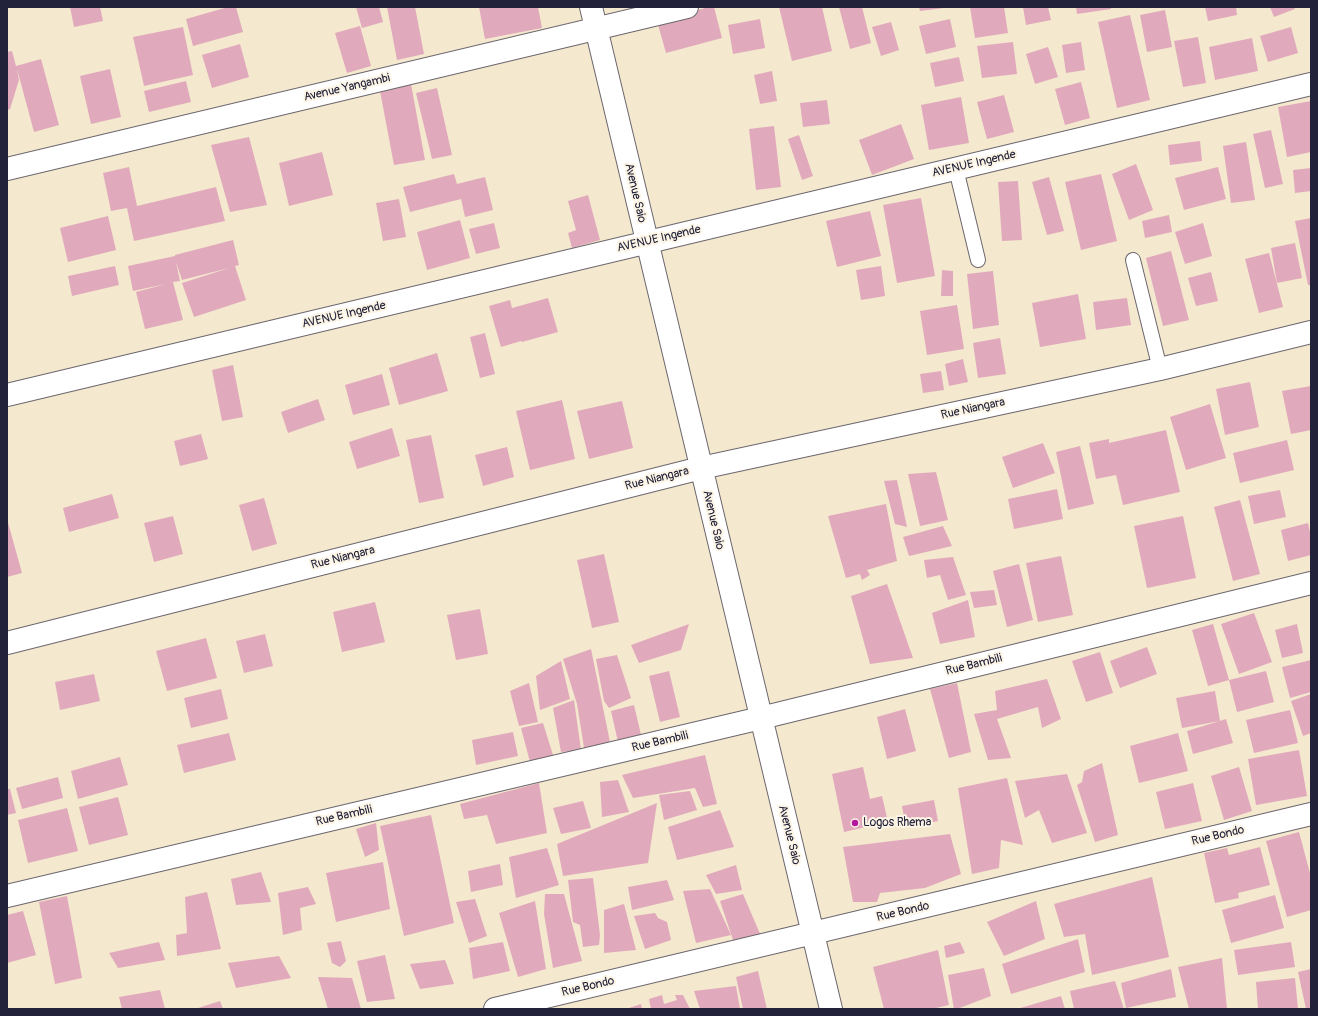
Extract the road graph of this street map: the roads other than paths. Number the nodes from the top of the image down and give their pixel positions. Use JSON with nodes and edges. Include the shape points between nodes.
{"nodes":[{"id":1,"x":591,"y":7,"type":"edge"},
{"id":2,"x":687,"y":7,"type":"edge"},
{"id":3,"x":596,"y":29,"type":"junction"},
{"id":4,"x":1311,"y":84,"type":"edge"},
{"id":5,"x":7,"y":169,"type":"edge"},
{"id":6,"x":956,"y":169,"type":"junction"},
{"id":7,"x":647,"y":242,"type":"junction"},
{"id":8,"x":978,"y":260,"type":"dead end"},
{"id":9,"x":1133,"y":260,"type":"dead end"},
{"id":10,"x":1311,"y":332,"type":"edge"},
{"id":11,"x":1160,"y":369,"type":"junction"},
{"id":12,"x":7,"y":396,"type":"edge"},
{"id":13,"x":701,"y":468,"type":"junction"},
{"id":14,"x":1311,"y":583,"type":"edge"},
{"id":15,"x":7,"y":643,"type":"edge"},
{"id":16,"x":761,"y":718,"type":"junction"},
{"id":17,"x":1311,"y":814,"type":"edge"},
{"id":18,"x":7,"y":896,"type":"edge"},
{"id":19,"x":813,"y":933,"type":"junction"},
{"id":20,"x":495,"y":1009,"type":"edge"},
{"id":21,"x":831,"y":1009,"type":"edge"}],
"edges":[{"from":1,"to":3,"type":"street","name":"Avenue Saio"},
{"from":2,"to":3,"type":"street","name":"Avenue Yangambi"},
{"from":3,"to":5,"type":"street","name":"Avenue Yangambi"},
{"from":3,"to":7,"type":"street","name":"Avenue Saio"},
{"from":4,"to":6,"type":"street","name":"AVENUE Ingende"},
{"from":6,"to":7,"type":"street","name":"AVENUE Ingende"},
{"from":6,"to":8,"type":"lane"},
{"from":7,"to":12,"type":"street","name":"AVENUE Ingende"},
{"from":7,"to":13,"type":"street","name":"Avenue Saio"},
{"from":9,"to":11,"type":"lane"},
{"from":10,"to":11,"type":"street","name":"Rue Niangara"},
{"from":11,"to":13,"type":"street","name":"Rue Niangara"},
{"from":13,"to":15,"type":"street","name":"Rue Niangara"},
{"from":13,"to":16,"type":"street","name":"Avenue Saio"},
{"from":14,"to":16,"type":"street","name":"Rue Bambili"},
{"from":16,"to":18,"type":"street","name":"Rue Bambili"},
{"from":16,"to":19,"type":"street","name":"Avenue Saio"},
{"from":17,"to":19,"type":"street","name":"Rue Bondo"},
{"from":19,"to":20,"type":"street","name":"Rue Bondo"},
{"from":19,"to":21,"type":"street","name":"Avenue Saio"}]}
